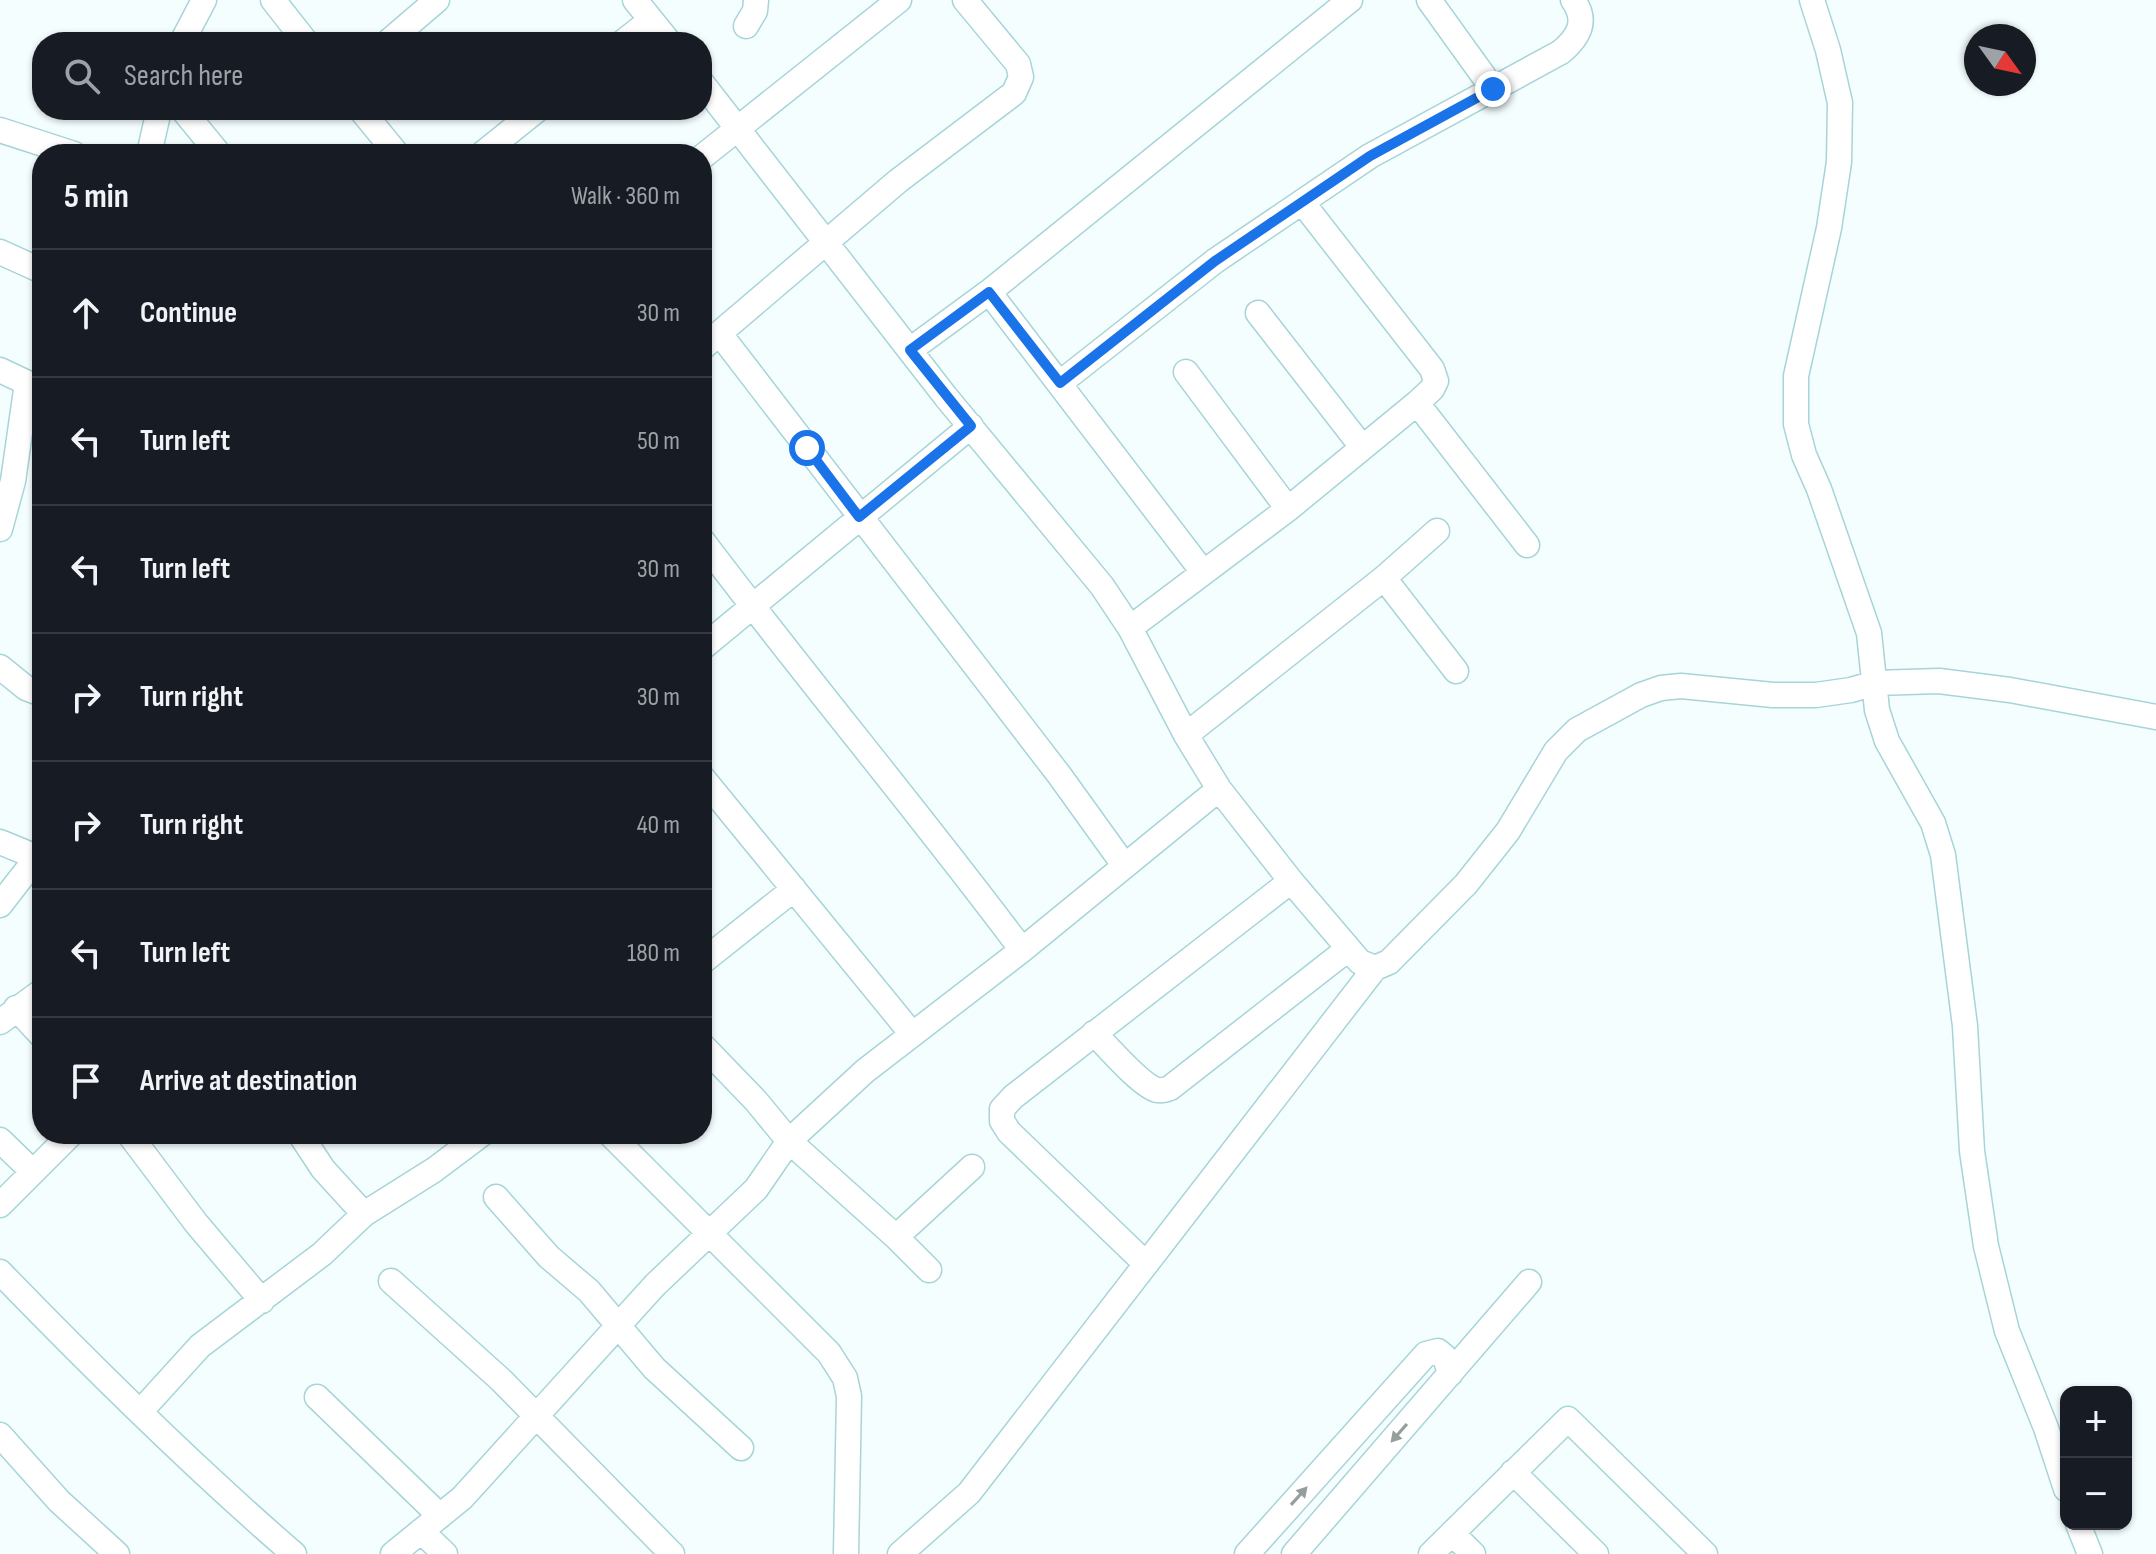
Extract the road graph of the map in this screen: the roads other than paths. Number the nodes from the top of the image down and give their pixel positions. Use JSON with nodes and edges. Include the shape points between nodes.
{"nodes":[{"id":1,"x":204,"y":0,"type":"edge"},
{"id":2,"x":273,"y":0,"type":"edge"},
{"id":3,"x":437,"y":0,"type":"edge"},
{"id":4,"x":635,"y":0,"type":"edge"},
{"id":5,"x":756,"y":0,"type":"edge"},
{"id":6,"x":899,"y":0,"type":"edge"},
{"id":7,"x":965,"y":0,"type":"edge"},
{"id":8,"x":1350,"y":0,"type":"edge"},
{"id":9,"x":1429,"y":0,"type":"edge"},
{"id":10,"x":1573,"y":0,"type":"edge"},
{"id":11,"x":1812,"y":0,"type":"edge"},
{"id":12,"x":651,"y":20,"type":"junction"},
{"id":13,"x":746,"y":26,"type":"dead end"},
{"id":14,"x":187,"y":32,"type":"edge"},
{"id":15,"x":298,"y":32,"type":"edge"},
{"id":16,"x":400,"y":32,"type":"edge"},
{"id":17,"x":636,"y":32,"type":"edge"},
{"id":18,"x":661,"y":32,"type":"edge"},
{"id":19,"x":1493,"y":89,"type":"junction"},
{"id":20,"x":712,"y":96,"type":"edge"},
{"id":21,"x":157,"y":120,"type":"edge"},
{"id":22,"x":191,"y":120,"type":"edge"},
{"id":23,"x":369,"y":120,"type":"edge"},
{"id":24,"x":524,"y":120,"type":"edge"},
{"id":25,"x":737,"y":128,"type":"junction"},
{"id":26,"x":0,"y":130,"type":"edge"},
{"id":27,"x":43,"y":144,"type":"edge"},
{"id":28,"x":151,"y":144,"type":"edge"},
{"id":29,"x":211,"y":144,"type":"edge"},
{"id":30,"x":389,"y":144,"type":"edge"},
{"id":31,"x":494,"y":144,"type":"edge"},
{"id":32,"x":712,"y":149,"type":"edge"},
{"id":33,"x":1302,"y":202,"type":"junction"},
{"id":34,"x":826,"y":242,"type":"junction"},
{"id":35,"x":0,"y":252,"type":"edge"},
{"id":36,"x":32,"y":266,"type":"edge"},
{"id":37,"x":989,"y":292,"type":"junction"},
{"id":38,"x":1258,"y":313,"type":"dead end"},
{"id":39,"x":712,"y":340,"type":"edge"},
{"id":40,"x":712,"y":342,"type":"edge"},
{"id":41,"x":910,"y":350,"type":"junction"},
{"id":42,"x":0,"y":370,"type":"edge"},
{"id":43,"x":1186,"y":372,"type":"dead end"},
{"id":44,"x":1060,"y":383,"type":"junction"},
{"id":45,"x":32,"y":386,"type":"edge"},
{"id":46,"x":32,"y":400,"type":"edge"},
{"id":47,"x":1417,"y":403,"type":"junction"},
{"id":48,"x":971,"y":426,"type":"junction"},
{"id":49,"x":1362,"y":447,"type":"junction"},
{"id":50,"x":1288,"y":509,"type":"junction"},
{"id":51,"x":859,"y":517,"type":"junction"},
{"id":52,"x":1,"y":522,"type":"edge"},
{"id":53,"x":1437,"y":531,"type":"dead end"},
{"id":54,"x":1527,"y":545,"type":"dead end"},
{"id":55,"x":712,"y":553,"type":"edge"},
{"id":56,"x":1203,"y":572,"type":"junction"},
{"id":57,"x":1384,"y":578,"type":"junction"},
{"id":58,"x":753,"y":608,"type":"junction"},
{"id":59,"x":1130,"y":628,"type":"junction"},
{"id":60,"x":712,"y":640,"type":"edge"},
{"id":61,"x":0,"y":667,"type":"edge"},
{"id":62,"x":1456,"y":671,"type":"dead end"},
{"id":63,"x":1875,"y":683,"type":"junction"},
{"id":64,"x":32,"y":690,"type":"edge"},
{"id":65,"x":2156,"y":717,"type":"edge"},
{"id":66,"x":1186,"y":735,"type":"junction"},
{"id":67,"x":712,"y":789,"type":"edge"},
{"id":68,"x":1219,"y":789,"type":"junction"},
{"id":69,"x":0,"y":842,"type":"edge"},
{"id":70,"x":32,"y":852,"type":"edge"},
{"id":71,"x":32,"y":865,"type":"edge"},
{"id":72,"x":1124,"y":865,"type":"junction"},
{"id":73,"x":1291,"y":881,"type":"junction"},
{"id":74,"x":794,"y":889,"type":"junction"},
{"id":75,"x":0,"y":905,"type":"edge"},
{"id":76,"x":1348,"y":949,"type":"junction"},
{"id":77,"x":1022,"y":950,"type":"junction"},
{"id":78,"x":712,"y":954,"type":"edge"},
{"id":79,"x":1375,"y":968,"type":"junction"},
{"id":80,"x":32,"y":998,"type":"edge"},
{"id":81,"x":8,"y":1015,"type":"edge"},
{"id":82,"x":32,"y":1030,"type":"edge"},
{"id":83,"x":1094,"y":1033,"type":"junction"},
{"id":84,"x":912,"y":1034,"type":"junction"},
{"id":85,"x":712,"y":1055,"type":"edge"},
{"id":86,"x":0,"y":1140,"type":"edge"},
{"id":87,"x":789,"y":1141,"type":"junction"},
{"id":88,"x":60,"y":1144,"type":"edge"},
{"id":89,"x":137,"y":1144,"type":"edge"},
{"id":90,"x":307,"y":1144,"type":"edge"},
{"id":91,"x":466,"y":1144,"type":"edge"},
{"id":92,"x":620,"y":1144,"type":"edge"},
{"id":93,"x":972,"y":1167,"type":"dead end"},
{"id":94,"x":32,"y":1171,"type":"junction"},
{"id":95,"x":496,"y":1197,"type":"dead end"},
{"id":96,"x":0,"y":1205,"type":"edge"},
{"id":97,"x":364,"y":1214,"type":"junction"},
{"id":98,"x":709,"y":1234,"type":"junction"},
{"id":99,"x":896,"y":1237,"type":"junction"},
{"id":100,"x":1146,"y":1264,"type":"junction"},
{"id":101,"x":929,"y":1270,"type":"dead end"},
{"id":102,"x":0,"y":1272,"type":"edge"},
{"id":103,"x":391,"y":1281,"type":"dead end"},
{"id":104,"x":1529,"y":1282,"type":"dead end"},
{"id":105,"x":262,"y":1301,"type":"junction"},
{"id":106,"x":617,"y":1327,"type":"junction"},
{"id":107,"x":1450,"y":1374,"type":"junction"},
{"id":108,"x":317,"y":1397,"type":"dead end"},
{"id":109,"x":140,"y":1412,"type":"junction"},
{"id":110,"x":536,"y":1415,"type":"junction"},
{"id":111,"x":0,"y":1435,"type":"edge"},
{"id":112,"x":741,"y":1448,"type":"dead end"},
{"id":113,"x":2060,"y":1471,"type":"edge"},
{"id":114,"x":1513,"y":1472,"type":"junction"},
{"id":115,"x":430,"y":1524,"type":"junction"},
{"id":116,"x":2080,"y":1530,"type":"edge"},
{"id":117,"x":1452,"y":1533,"type":"junction"},
{"id":118,"x":117,"y":1554,"type":"edge"},
{"id":119,"x":294,"y":1554,"type":"edge"},
{"id":120,"x":393,"y":1554,"type":"edge"},
{"id":121,"x":445,"y":1554,"type":"edge"},
{"id":122,"x":672,"y":1554,"type":"edge"},
{"id":123,"x":846,"y":1554,"type":"edge"},
{"id":124,"x":900,"y":1554,"type":"edge"},
{"id":125,"x":1247,"y":1554,"type":"edge"},
{"id":126,"x":1294,"y":1554,"type":"edge"},
{"id":127,"x":1431,"y":1554,"type":"edge"},
{"id":128,"x":1473,"y":1554,"type":"edge"},
{"id":129,"x":1596,"y":1554,"type":"edge"},
{"id":130,"x":1705,"y":1554,"type":"edge"},
{"id":131,"x":2090,"y":1554,"type":"edge"}],
"edges":[{"from":1,"to":14,"type":"street"},
{"from":2,"to":15,"type":"street"},
{"from":3,"to":16,"type":"street"},
{"from":4,"to":12,"type":"street"},
{"from":5,"to":13,"type":"street"},
{"from":6,"to":25,"type":"street"},
{"from":7,"to":34,"type":"street","via":[[1018,64],[1021,77],[1014,93]]},
{"from":8,"to":37,"type":"street"},
{"from":9,"to":19,"type":"street"},
{"from":10,"to":19,"type":"street","via":[[1582,24],[1575,40]]},
{"from":11,"to":63,"type":"street","via":[[1840,103],[1839,162],[1796,376],[1796,424],[1869,633]]},
{"from":12,"to":17,"type":"street"},
{"from":12,"to":18,"type":"street"},
{"from":19,"to":33,"type":"street","via":[[1370,156]]},
{"from":20,"to":25,"type":"street"},
{"from":21,"to":28,"type":"street"},
{"from":22,"to":29,"type":"street"},
{"from":23,"to":30,"type":"street"},
{"from":24,"to":31,"type":"street"},
{"from":25,"to":32,"type":"street"},
{"from":25,"to":34,"type":"street"},
{"from":26,"to":27,"type":"street"},
{"from":33,"to":44,"type":"street","via":[[1215,261]]},
{"from":33,"to":47,"type":"street","via":[[1432,369],[1436,381]]},
{"from":34,"to":39,"type":"street"},
{"from":34,"to":41,"type":"street"},
{"from":35,"to":36,"type":"street"},
{"from":37,"to":41,"type":"street"},
{"from":37,"to":44,"type":"street"},
{"from":38,"to":49,"type":"street"},
{"from":40,"to":51,"type":"street"},
{"from":41,"to":48,"type":"street"},
{"from":42,"to":45,"type":"street"},
{"from":43,"to":50,"type":"street"},
{"from":44,"to":56,"type":"street"},
{"from":46,"to":52,"type":"street"},
{"from":47,"to":49,"type":"street"},
{"from":47,"to":54,"type":"street"},
{"from":48,"to":51,"type":"street"},
{"from":48,"to":59,"type":"street"},
{"from":49,"to":50,"type":"street"},
{"from":50,"to":56,"type":"street"},
{"from":51,"to":58,"type":"street"},
{"from":51,"to":72,"type":"street"},
{"from":53,"to":57,"type":"street"},
{"from":55,"to":58,"type":"street"},
{"from":56,"to":59,"type":"street"},
{"from":57,"to":62,"type":"street"},
{"from":57,"to":66,"type":"street"},
{"from":58,"to":60,"type":"street"},
{"from":58,"to":77,"type":"street"},
{"from":59,"to":66,"type":"street"},
{"from":61,"to":64,"type":"street"},
{"from":63,"to":65,"type":"street","via":[[1939,681]]},
{"from":63,"to":79,"type":"street","via":[[1816,695],[1661,688],[1577,730],[1556,751],[1508,831],[1466,884],[1389,962]]},
{"from":63,"to":113,"type":"street","via":[[1887,741],[1933,823],[1943,855],[1986,1246],[2007,1331]]},
{"from":66,"to":68,"type":"street"},
{"from":67,"to":74,"type":"street"},
{"from":68,"to":72,"type":"street"},
{"from":68,"to":73,"type":"street"},
{"from":69,"to":70,"type":"street"},
{"from":71,"to":75,"type":"street"},
{"from":72,"to":77,"type":"street"},
{"from":73,"to":76,"type":"street"},
{"from":73,"to":83,"type":"street"},
{"from":74,"to":78,"type":"street"},
{"from":74,"to":84,"type":"street"},
{"from":76,"to":79,"type":"street"},
{"from":76,"to":83,"type":"street","via":[[1161,1091],[1143,1081]]},
{"from":77,"to":84,"type":"street"},
{"from":79,"to":100,"type":"street"},
{"from":80,"to":81,"type":"street"},
{"from":81,"to":82,"type":"street"},
{"from":83,"to":100,"type":"street","via":[[1013,1097],[1002,1109],[1002,1121]]},
{"from":84,"to":87,"type":"street"},
{"from":85,"to":87,"type":"street"},
{"from":86,"to":94,"type":"street"},
{"from":87,"to":98,"type":"street","via":[[756,1189]]},
{"from":87,"to":99,"type":"street"},
{"from":88,"to":94,"type":"street"},
{"from":89,"to":105,"type":"street"},
{"from":90,"to":97,"type":"street"},
{"from":91,"to":97,"type":"street"},
{"from":92,"to":98,"type":"street"},
{"from":93,"to":99,"type":"street"},
{"from":94,"to":96,"type":"street"},
{"from":95,"to":106,"type":"street","via":[[549,1257],[589,1291]]},
{"from":97,"to":105,"type":"street"},
{"from":98,"to":106,"type":"street"},
{"from":98,"to":123,"type":"street","via":[[829,1353],[845,1378]]},
{"from":99,"to":101,"type":"street"},
{"from":100,"to":124,"type":"street","via":[[969,1493]]},
{"from":102,"to":109,"type":"street"},
{"from":103,"to":110,"type":"street"},
{"from":104,"to":107,"type":"street"},
{"from":105,"to":109,"type":"street","via":[[200,1346]]},
{"from":106,"to":110,"type":"street"},
{"from":106,"to":112,"type":"street"},
{"from":125,"to":107,"type":"street","one_way":true,"via":[[1426,1354],[1438,1351]]},
{"from":107,"to":126,"type":"street","one_way":true},
{"from":108,"to":115,"type":"street"},
{"from":109,"to":119,"type":"street"},
{"from":110,"to":115,"type":"street","via":[[462,1498]]},
{"from":110,"to":122,"type":"street"},
{"from":111,"to":118,"type":"street","via":[[59,1501]]},
{"from":114,"to":117,"type":"street"},
{"from":114,"to":129,"type":"street"},
{"from":114,"to":130,"type":"street","via":[[1568,1419]]},
{"from":115,"to":120,"type":"street"},
{"from":115,"to":121,"type":"street"},
{"from":116,"to":131,"type":"street"},
{"from":117,"to":127,"type":"street"},
{"from":117,"to":128,"type":"street"}]}
